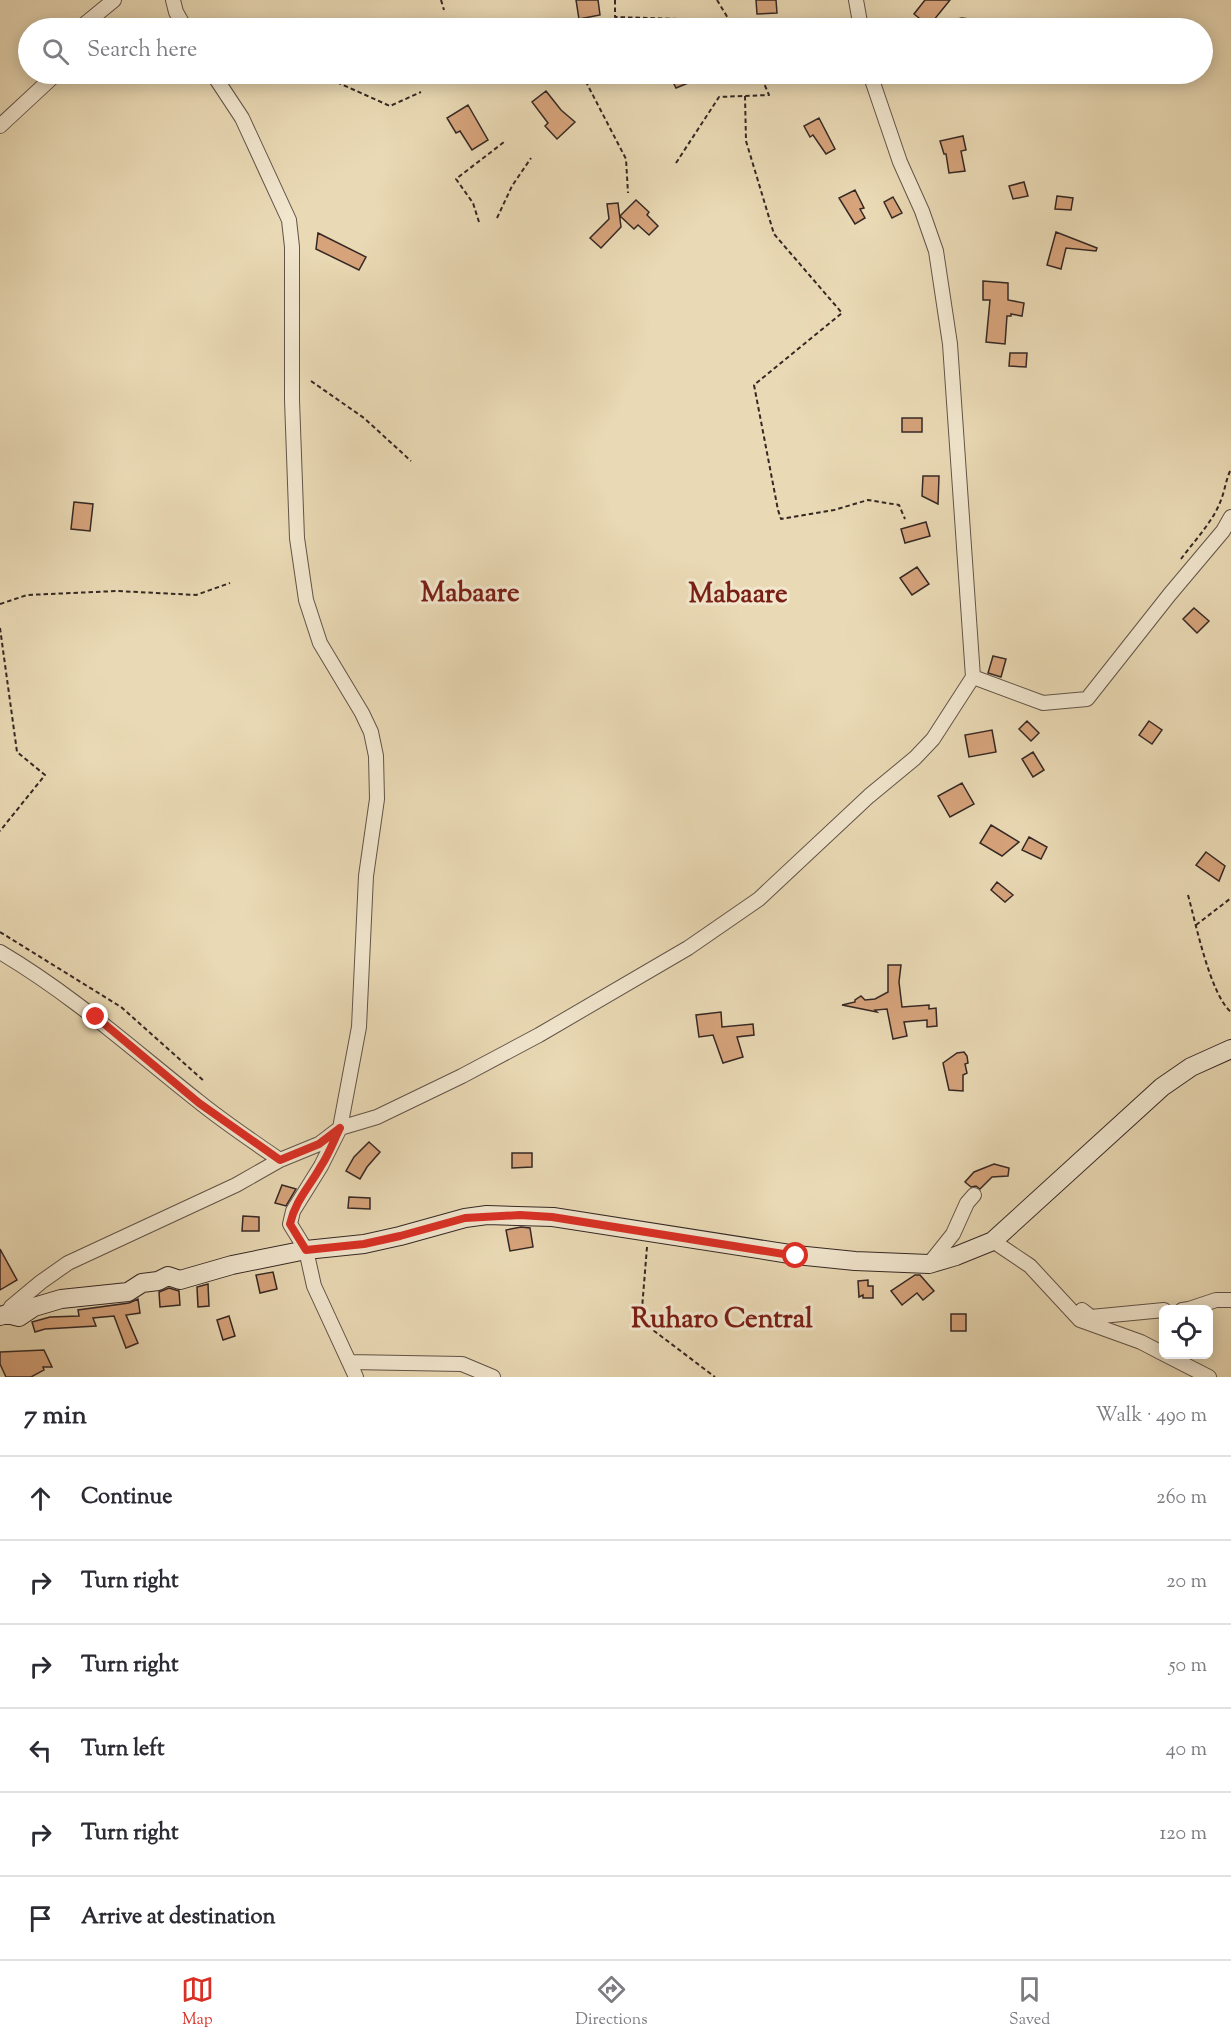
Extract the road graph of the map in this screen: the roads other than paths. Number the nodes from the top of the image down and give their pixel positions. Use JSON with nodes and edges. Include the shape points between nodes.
{"nodes":[{"id":1,"x":114,"y":0,"type":"edge"},
{"id":2,"x":173,"y":0,"type":"edge"},
{"id":3,"x":856,"y":0,"type":"edge"},
{"id":4,"x":92,"y":18,"type":"edge"},
{"id":5,"x":179,"y":18,"type":"edge"},
{"id":6,"x":859,"y":18,"type":"edge"},
{"id":7,"x":45,"y":84,"type":"edge"},
{"id":8,"x":220,"y":84,"type":"edge"},
{"id":9,"x":873,"y":84,"type":"edge"},
{"id":10,"x":0,"y":126,"type":"edge"},
{"id":11,"x":1231,"y":517,"type":"edge"},
{"id":12,"x":973,"y":677,"type":"junction"},
{"id":13,"x":0,"y":952,"type":"edge"},
{"id":14,"x":1231,"y":1049,"type":"edge"},
{"id":15,"x":340,"y":1128,"type":"junction"},
{"id":16,"x":280,"y":1160,"type":"junction"},
{"id":17,"x":974,"y":1195,"type":"dead end"},
{"id":18,"x":993,"y":1241,"type":"junction"},
{"id":19,"x":306,"y":1250,"type":"junction"},
{"id":20,"x":929,"y":1264,"type":"junction"},
{"id":21,"x":1050,"y":1290,"type":"junction"},
{"id":22,"x":1231,"y":1300,"type":"edge"},
{"id":23,"x":1201,"y":1305,"type":"edge"},
{"id":24,"x":1159,"y":1310,"type":"edge"},
{"id":25,"x":3,"y":1315,"type":"edge"},
{"id":26,"x":1159,"y":1351,"type":"edge"},
{"id":27,"x":1174,"y":1359,"type":"edge"},
{"id":28,"x":349,"y":1362,"type":"junction"},
{"id":29,"x":356,"y":1377,"type":"edge"},
{"id":30,"x":493,"y":1377,"type":"edge"},
{"id":31,"x":1209,"y":1377,"type":"edge"}],
"edges":[{"from":1,"to":4,"type":"street"},
{"from":2,"to":5,"type":"street"},
{"from":3,"to":6,"type":"street"},
{"from":7,"to":10,"type":"street"},
{"from":8,"to":15,"type":"street","via":[[242,118],[289,220],[297,537],[306,600],[320,643],[371,732],[376,756],[377,800],[366,876],[359,1027]]},
{"from":9,"to":12,"type":"street","via":[[936,251],[951,355]]},
{"from":11,"to":12,"type":"street","via":[[1087,699],[1043,703]]},
{"from":12,"to":15,"type":"street","via":[[933,739],[915,758],[729,922],[462,1076],[377,1117]]},
{"from":13,"to":16,"type":"street","via":[[62,991],[199,1103]]},
{"from":14,"to":18,"type":"street","via":[[1191,1067],[1162,1087]]},
{"from":15,"to":16,"type":"street","via":[[319,1144]]},
{"from":15,"to":19,"type":"street","via":[[293,1211],[290,1224]]},
{"from":16,"to":25,"type":"street","via":[[236,1185],[68,1263]]},
{"from":17,"to":20,"type":"street","via":[[953,1234]]},
{"from":18,"to":20,"type":"street"},
{"from":18,"to":21,"type":"street","via":[[1030,1266]]},
{"from":19,"to":20,"type":"street","via":[[364,1244],[487,1215],[552,1217],[796,1256]]},
{"from":19,"to":25,"type":"street","via":[[180,1280],[168,1276],[142,1282],[128,1292],[61,1299],[34,1307],[19,1317]]},
{"from":19,"to":28,"type":"street","via":[[314,1286]]},
{"from":21,"to":24,"type":"street","via":[[1091,1317]]},
{"from":21,"to":26,"type":"street","via":[[1080,1320]]},
{"from":22,"to":23,"type":"street"},
{"from":27,"to":31,"type":"street"},
{"from":28,"to":29,"type":"street"},
{"from":28,"to":30,"type":"street","via":[[462,1364]]}]}
